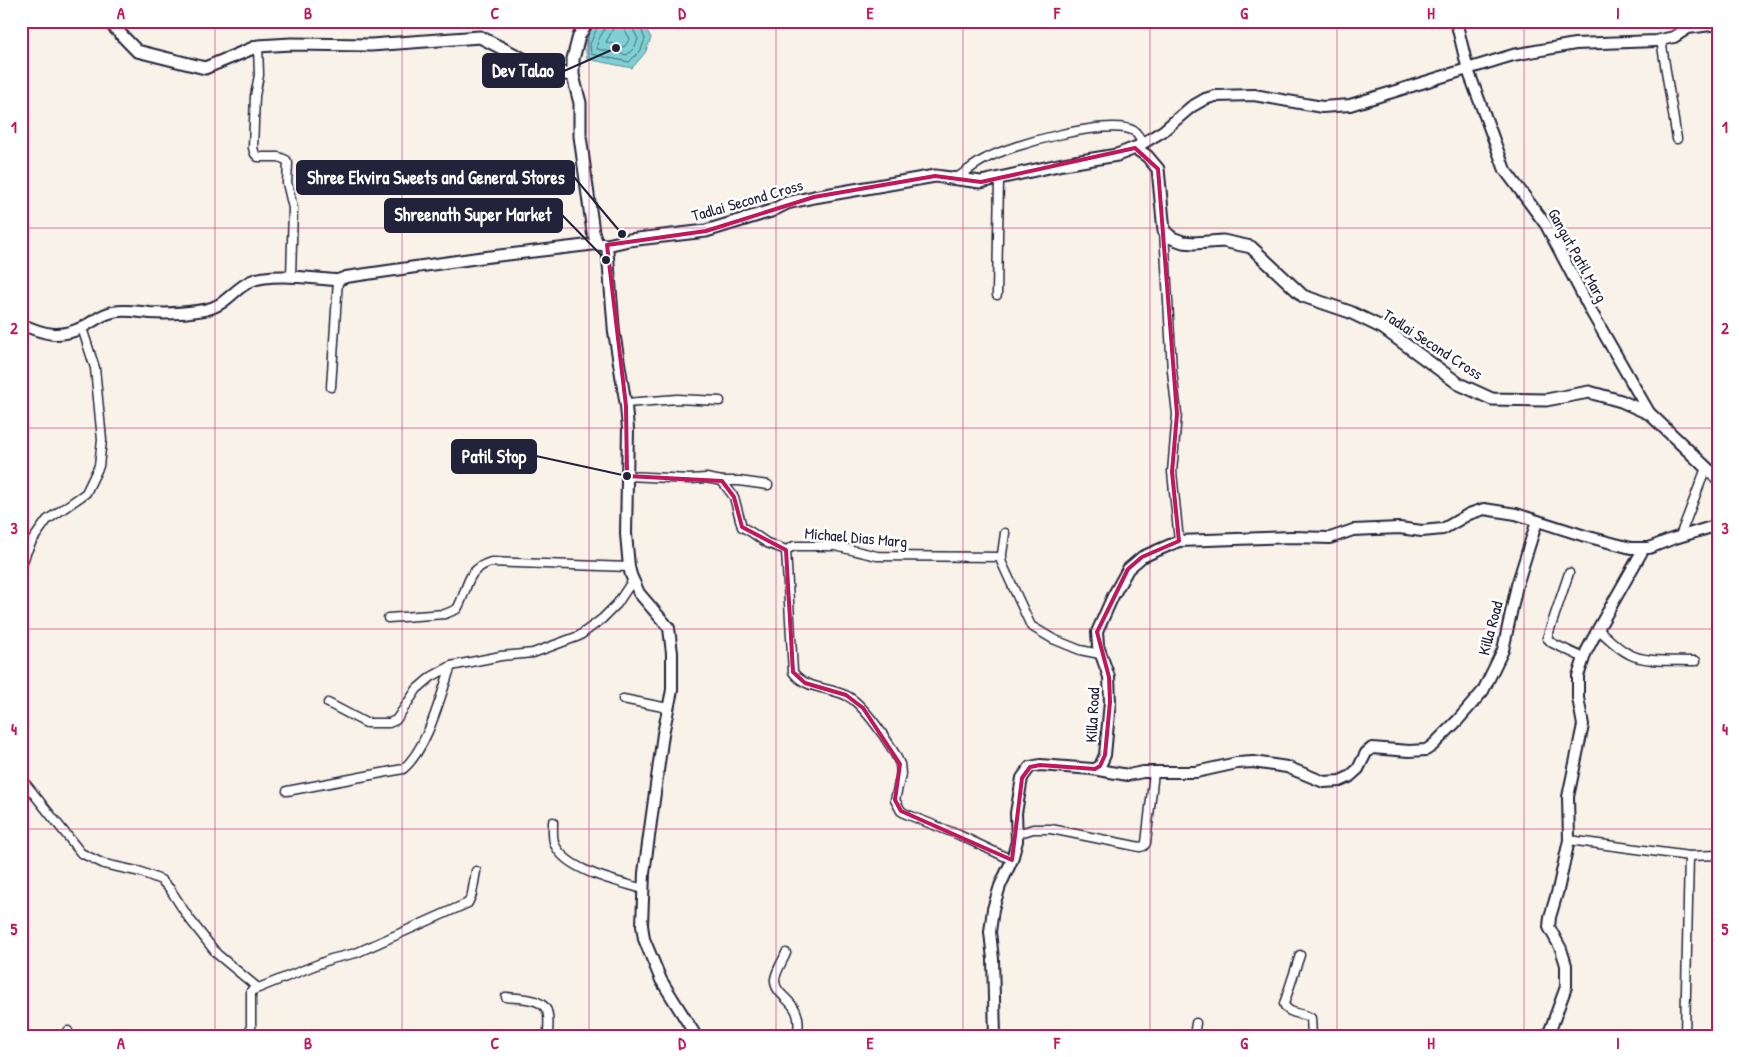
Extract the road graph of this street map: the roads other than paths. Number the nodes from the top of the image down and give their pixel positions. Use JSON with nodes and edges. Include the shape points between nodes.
{"nodes":[{"id":1,"x":108,"y":21,"type":"edge"},
{"id":2,"x":588,"y":21,"type":"edge"},
{"id":3,"x":1456,"y":21,"type":"edge"},
{"id":4,"x":1718,"y":24,"type":"edge"},
{"id":5,"x":1688,"y":25,"type":"edge"},
{"id":6,"x":1661,"y":40,"type":"junction"},
{"id":7,"x":258,"y":46,"type":"junction"},
{"id":8,"x":1468,"y":70,"type":"junction"},
{"id":9,"x":574,"y":76,"type":"junction"},
{"id":10,"x":1677,"y":139,"type":"dead end"},
{"id":11,"x":1139,"y":146,"type":"junction"},
{"id":12,"x":956,"y":178,"type":"junction"},
{"id":13,"x":999,"y":178,"type":"junction"},
{"id":14,"x":1164,"y":231,"type":"junction"},
{"id":15,"x":602,"y":244,"type":"junction"},
{"id":16,"x":291,"y":277,"type":"junction"},
{"id":17,"x":338,"y":280,"type":"junction"},
{"id":18,"x":997,"y":295,"type":"dead end"},
{"id":19,"x":21,"y":324,"type":"edge"},
{"id":20,"x":82,"y":328,"type":"junction"},
{"id":21,"x":331,"y":387,"type":"dead end"},
{"id":22,"x":720,"y":401,"type":"dead end"},
{"id":23,"x":626,"y":403,"type":"junction"},
{"id":24,"x":1650,"y":414,"type":"junction"},
{"id":25,"x":1706,"y":468,"type":"junction"},
{"id":26,"x":627,"y":476,"type":"junction"},
{"id":27,"x":1718,"y":479,"type":"edge"},
{"id":28,"x":722,"y":481,"type":"junction"},
{"id":29,"x":768,"y":485,"type":"dead end"},
{"id":30,"x":1537,"y":521,"type":"junction"},
{"id":31,"x":1718,"y":525,"type":"edge"},
{"id":32,"x":1005,"y":533,"type":"dead end"},
{"id":33,"x":1680,"y":536,"type":"junction"},
{"id":34,"x":1179,"y":541,"type":"junction"},
{"id":35,"x":1644,"y":548,"type":"junction"},
{"id":36,"x":786,"y":550,"type":"junction"},
{"id":37,"x":24,"y":553,"type":"edge"},
{"id":38,"x":1002,"y":557,"type":"junction"},
{"id":39,"x":629,"y":567,"type":"junction"},
{"id":40,"x":21,"y":568,"type":"edge"},
{"id":41,"x":1569,"y":573,"type":"dead end"},
{"id":42,"x":633,"y":580,"type":"junction"},
{"id":43,"x":388,"y":618,"type":"dead end"},
{"id":44,"x":1598,"y":629,"type":"junction"},
{"id":45,"x":1100,"y":654,"type":"junction"},
{"id":46,"x":1584,"y":658,"type":"junction"},
{"id":47,"x":1696,"y":660,"type":"dead end"},
{"id":48,"x":451,"y":666,"type":"junction"},
{"id":49,"x":623,"y":699,"type":"dead end"},
{"id":50,"x":328,"y":703,"type":"dead end"},
{"id":51,"x":668,"y":708,"type":"junction"},
{"id":52,"x":1095,"y":769,"type":"junction"},
{"id":53,"x":1154,"y":772,"type":"junction"},
{"id":54,"x":21,"y":778,"type":"edge"},
{"id":55,"x":287,"y":791,"type":"dead end"},
{"id":56,"x":553,"y":822,"type":"dead end"},
{"id":57,"x":1017,"y":834,"type":"junction"},
{"id":58,"x":1569,"y":840,"type":"junction"},
{"id":59,"x":1718,"y":855,"type":"edge"},
{"id":60,"x":1689,"y":856,"type":"junction"},
{"id":61,"x":1012,"y":860,"type":"junction"},
{"id":62,"x":476,"y":871,"type":"dead end"},
{"id":63,"x":643,"y":889,"type":"junction"},
{"id":64,"x":786,"y":953,"type":"dead end"},
{"id":65,"x":1300,"y":955,"type":"dead end"},
{"id":66,"x":258,"y":988,"type":"junction"},
{"id":67,"x":506,"y":997,"type":"dead end"},
{"id":68,"x":1196,"y":1023,"type":"dead end"},
{"id":69,"x":251,"y":1036,"type":"edge"},
{"id":70,"x":548,"y":1036,"type":"edge"},
{"id":71,"x":696,"y":1036,"type":"edge"},
{"id":72,"x":797,"y":1036,"type":"edge"},
{"id":73,"x":995,"y":1036,"type":"edge"},
{"id":74,"x":1194,"y":1036,"type":"edge"},
{"id":75,"x":1312,"y":1036,"type":"edge"},
{"id":76,"x":1548,"y":1036,"type":"edge"},
{"id":77,"x":1685,"y":1036,"type":"edge"}],
"edges":[{"from":1,"to":7,"type":"main road","via":[[137,51],[205,68]]},
{"from":2,"to":9,"type":"main road","via":[[579,36],[573,59]]},
{"from":3,"to":8,"type":"street","name":"Gangut Patil Marg"},
{"from":4,"to":5,"type":"street","name":"Tadlai Second Cross"},
{"from":5,"to":6,"type":"street","name":"Tadlai Second Cross","via":[[1674,37]]},
{"from":6,"to":8,"type":"street","name":"Tadlai Second Cross","via":[[1557,46],[1513,55]]},
{"from":6,"to":10,"type":"street"},
{"from":7,"to":9,"type":"main road","via":[[371,45],[480,38],[534,65]]},
{"from":7,"to":16,"type":"street","via":[[260,75],[255,96],[254,148],[258,157],[279,157],[288,163],[287,183],[293,208]]},
{"from":8,"to":11,"type":"street","name":"Tadlai Second Cross","via":[[1350,105],[1322,107],[1254,95],[1215,96],[1191,107]]},
{"from":8,"to":24,"type":"street","name":"Gangut Patil Marg","via":[[1505,170],[1546,225]]},
{"from":9,"to":15,"type":"main road","via":[[580,103],[580,136],[592,232]]},
{"from":11,"to":12,"type":"street","via":[[1136,132],[1089,128],[986,158]]},
{"from":11,"to":13,"type":"main road","name":"Tadlai Second Cross","via":[[1117,155]]},
{"from":11,"to":14,"type":"main road","via":[[1158,169]]},
{"from":12,"to":13,"type":"main road","name":"Tadlai Second Cross","via":[[981,182]]},
{"from":12,"to":15,"type":"main road","name":"Tadlai Second Cross","via":[[935,176],[814,197],[706,231]]},
{"from":13,"to":18,"type":"street"},
{"from":14,"to":24,"type":"main road","name":"Tadlai Second Cross","via":[[1183,242],[1223,241],[1251,247],[1303,296],[1350,312],[1383,328],[1459,384],[1492,399],[1546,400],[1589,392]]},
{"from":14,"to":34,"type":"street","via":[[1177,414],[1172,472]]},
{"from":15,"to":17,"type":"street","name":"Tadlai Second Cross","via":[[468,259]]},
{"from":15,"to":23,"type":"street"},
{"from":16,"to":17,"type":"street","name":"Tadlai Second Cross"},
{"from":16,"to":20,"type":"street","name":"Tadlai Second Cross","via":[[253,280],[223,304],[204,310],[153,313],[120,310],[98,317]]},
{"from":17,"to":21,"type":"street"},
{"from":19,"to":20,"type":"street","name":"Tadlai Second Cross","via":[[51,335]]},
{"from":20,"to":37,"type":"street","via":[[95,368],[102,440],[100,466],[86,493],[47,520]]},
{"from":22,"to":23,"type":"street","via":[[677,399]]},
{"from":23,"to":26,"type":"street"},
{"from":24,"to":25,"type":"main road","name":"Gangut Patil Marg"},
{"from":25,"to":27,"type":"main road","name":"Gangut Patil Marg"},
{"from":25,"to":33,"type":"street"},
{"from":26,"to":28,"type":"street"},
{"from":26,"to":39,"type":"street"},
{"from":28,"to":29,"type":"street"},
{"from":28,"to":36,"type":"street","name":"Michael Dias Marg","via":[[734,497],[742,528]]},
{"from":30,"to":34,"type":"street","name":"Killa Road","via":[[1484,509],[1443,529],[1353,530],[1330,538]]},
{"from":30,"to":35,"type":"street","name":"Killa Road","via":[[1631,548]]},
{"from":30,"to":53,"type":"street","name":"Killa Road","via":[[1517,585],[1502,650],[1491,676],[1483,691],[1458,720],[1426,750],[1372,748],[1358,769],[1340,781],[1324,782],[1287,767],[1253,762],[1196,772]]},
{"from":31,"to":33,"type":"street","name":"Killa Road"},
{"from":32,"to":38,"type":"street"},
{"from":33,"to":35,"type":"street","name":"Killa Road"},
{"from":34,"to":45,"type":"street","name":"Killa Road","via":[[1142,557],[1128,570],[1097,632]]},
{"from":35,"to":44,"type":"street"},
{"from":36,"to":38,"type":"street","name":"Michael Dias Marg","via":[[794,546],[834,546],[877,556]]},
{"from":36,"to":61,"type":"street","via":[[793,672],[797,678],[846,695],[863,708],[900,764],[895,800],[901,811]]},
{"from":37,"to":40,"type":"street"},
{"from":38,"to":45,"type":"street","via":[[1031,626],[1053,640]]},
{"from":39,"to":42,"type":"street"},
{"from":39,"to":43,"type":"street","via":[[491,562],[474,570],[457,609],[445,614]]},
{"from":41,"to":46,"type":"street","via":[[1547,638]]},
{"from":42,"to":48,"type":"street","via":[[617,604],[578,636],[533,653]]},
{"from":42,"to":51,"type":"street","via":[[639,594],[669,628],[672,690]]},
{"from":44,"to":46,"type":"street"},
{"from":44,"to":47,"type":"street","via":[[1636,657]]},
{"from":45,"to":52,"type":"street","name":"Killa Road","via":[[1109,677],[1110,702],[1105,755]]},
{"from":46,"to":58,"type":"street","via":[[1578,676],[1583,725],[1568,797]]},
{"from":48,"to":50,"type":"street","via":[[431,676],[417,689],[396,720],[389,723],[366,722]]},
{"from":48,"to":55,"type":"street","via":[[424,742],[411,763],[403,769]]},
{"from":49,"to":51,"type":"street"},
{"from":51,"to":63,"type":"street"},
{"from":52,"to":53,"type":"street","name":"Killa Road","via":[[1128,776]]},
{"from":52,"to":57,"type":"street","via":[[1030,767],[1022,778],[1016,813]]},
{"from":53,"to":57,"type":"street","via":[[1144,846],[1051,829],[1033,829]]},
{"from":54,"to":66,"type":"street","via":[[81,853],[104,864],[161,880],[216,954]]},
{"from":56,"to":63,"type":"street","via":[[554,844],[565,859],[599,875]]},
{"from":57,"to":61,"type":"street"},
{"from":58,"to":60,"type":"street"},
{"from":58,"to":76,"type":"street","via":[[1549,927],[1566,965],[1566,988]]},
{"from":59,"to":60,"type":"street"},
{"from":60,"to":77,"type":"street"},
{"from":61,"to":73,"type":"street","via":[[1000,886],[990,932]]},
{"from":62,"to":66,"type":"street","via":[[468,903],[356,953],[330,959]]},
{"from":63,"to":71,"type":"street","via":[[642,925],[650,956]]},
{"from":64,"to":72,"type":"street","via":[[775,978],[778,990],[796,1010],[799,1020]]},
{"from":65,"to":75,"type":"street","via":[[1284,1004],[1290,1012],[1311,1018]]},
{"from":66,"to":69,"type":"street","via":[[251,991]]},
{"from":67,"to":70,"type":"street","via":[[537,1001],[543,1005],[548,1014]]},
{"from":68,"to":74,"type":"street"}]}
